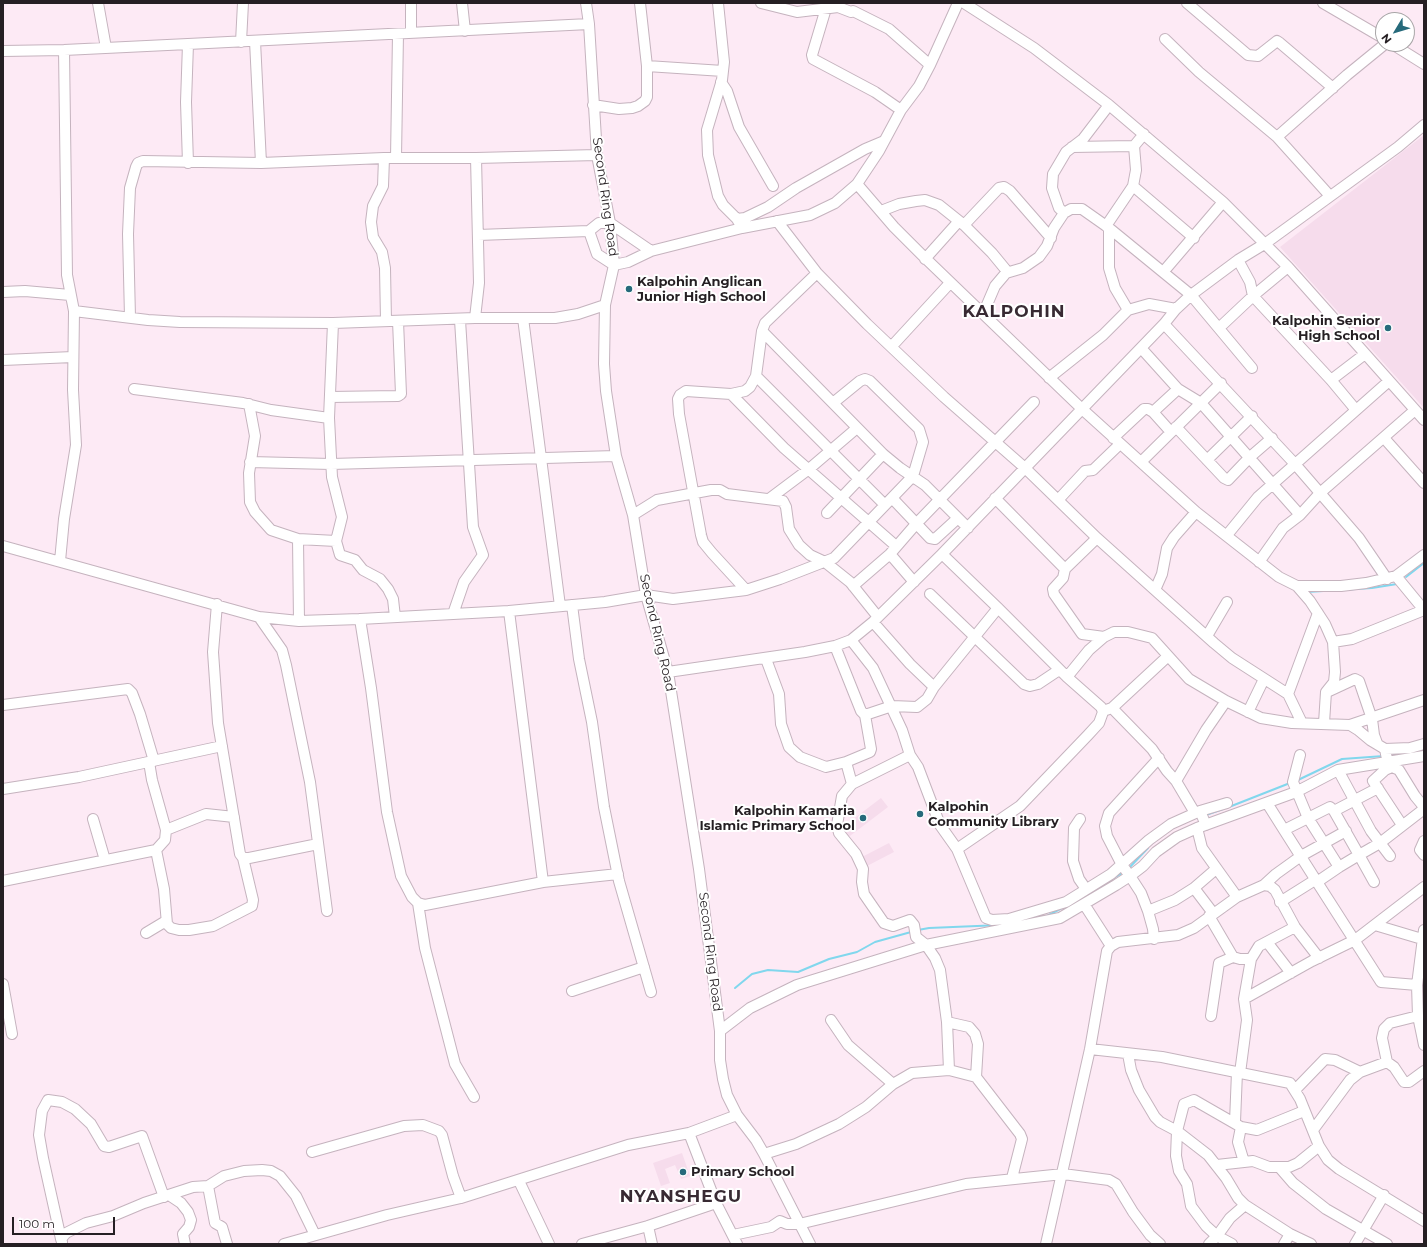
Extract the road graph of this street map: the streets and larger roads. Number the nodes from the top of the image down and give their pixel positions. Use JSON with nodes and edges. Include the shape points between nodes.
{"nodes":[{"id":1,"x":98,"y":3,"type":"edge"},
{"id":2,"x":243,"y":3,"type":"edge"},
{"id":3,"x":411,"y":3,"type":"edge"},
{"id":4,"x":462,"y":3,"type":"edge"},
{"id":5,"x":586,"y":3,"type":"edge"},
{"id":6,"x":640,"y":3,"type":"edge"},
{"id":7,"x":718,"y":3,"type":"edge"},
{"id":8,"x":761,"y":3,"type":"edge"},
{"id":9,"x":958,"y":3,"type":"edge"},
{"id":10,"x":964,"y":3,"type":"edge"},
{"id":11,"x":1187,"y":3,"type":"edge"},
{"id":12,"x":1323,"y":3,"type":"edge"},
{"id":13,"x":827,"y":6,"type":"edge"},
{"id":14,"x":589,"y":24,"type":"junction"},
{"id":15,"x":465,"y":31,"type":"junction"},
{"id":16,"x":411,"y":33,"type":"junction"},
{"id":17,"x":1375,"y":33,"type":"edge"},
{"id":18,"x":398,"y":34,"type":"junction"},
{"id":19,"x":1166,"y":39,"type":"dead end"},
{"id":20,"x":255,"y":41,"type":"junction"},
{"id":21,"x":241,"y":42,"type":"junction"},
{"id":22,"x":188,"y":44,"type":"junction"},
{"id":23,"x":106,"y":48,"type":"junction"},
{"id":24,"x":64,"y":50,"type":"junction"},
{"id":25,"x":3,"y":51,"type":"edge"},
{"id":26,"x":1376,"y":52,"type":"edge"},
{"id":27,"x":1405,"y":52,"type":"edge"},
{"id":28,"x":1424,"y":64,"type":"edge"},
{"id":29,"x":930,"y":65,"type":"junction"},
{"id":30,"x":647,"y":66,"type":"junction"},
{"id":31,"x":723,"y":71,"type":"junction"},
{"id":32,"x":721,"y":82,"type":"junction"},
{"id":33,"x":1333,"y":88,"type":"junction"},
{"id":34,"x":593,"y":105,"type":"junction"},
{"id":35,"x":1109,"y":105,"type":"junction"},
{"id":36,"x":901,"y":110,"type":"junction"},
{"id":37,"x":1424,"y":125,"type":"edge"},
{"id":38,"x":1144,"y":134,"type":"junction"},
{"id":39,"x":1277,"y":137,"type":"junction"},
{"id":40,"x":884,"y":141,"type":"junction"},
{"id":41,"x":1134,"y":146,"type":"junction"},
{"id":42,"x":1072,"y":147,"type":"junction"},
{"id":43,"x":597,"y":155,"type":"junction"},
{"id":44,"x":384,"y":158,"type":"junction"},
{"id":45,"x":396,"y":158,"type":"junction"},
{"id":46,"x":476,"y":158,"type":"junction"},
{"id":47,"x":188,"y":163,"type":"junction"},
{"id":48,"x":261,"y":163,"type":"junction"},
{"id":49,"x":857,"y":184,"type":"junction"},
{"id":50,"x":773,"y":186,"type":"dead end"},
{"id":51,"x":1132,"y":186,"type":"junction"},
{"id":52,"x":1330,"y":196,"type":"junction"},
{"id":53,"x":1223,"y":202,"type":"junction"},
{"id":54,"x":881,"y":211,"type":"junction"},
{"id":55,"x":1064,"y":213,"type":"junction"},
{"id":56,"x":777,"y":221,"type":"junction"},
{"id":57,"x":610,"y":223,"type":"junction"},
{"id":58,"x":962,"y":223,"type":"junction"},
{"id":59,"x":739,"y":224,"type":"junction"},
{"id":60,"x":1108,"y":227,"type":"junction"},
{"id":61,"x":589,"y":231,"type":"junction"},
{"id":62,"x":478,"y":235,"type":"junction"},
{"id":63,"x":1051,"y":238,"type":"junction"},
{"id":64,"x":1194,"y":238,"type":"junction"},
{"id":65,"x":1266,"y":243,"type":"junction"},
{"id":66,"x":651,"y":251,"type":"junction"},
{"id":67,"x":925,"y":259,"type":"junction"},
{"id":68,"x":1238,"y":260,"type":"junction"},
{"id":69,"x":614,"y":265,"type":"junction"},
{"id":70,"x":1288,"y":267,"type":"junction"},
{"id":71,"x":1164,"y":271,"type":"junction"},
{"id":72,"x":817,"y":273,"type":"junction"},
{"id":73,"x":1006,"y":273,"type":"junction"},
{"id":74,"x":950,"y":283,"type":"junction"},
{"id":75,"x":3,"y":292,"type":"edge"},
{"id":76,"x":70,"y":295,"type":"junction"},
{"id":77,"x":1191,"y":295,"type":"junction"},
{"id":78,"x":1253,"y":296,"type":"junction"},
{"id":79,"x":605,"y":306,"type":"junction"},
{"id":80,"x":1176,"y":308,"type":"junction"},
{"id":81,"x":1128,"y":310,"type":"junction"},
{"id":82,"x":74,"y":311,"type":"junction"},
{"id":83,"x":983,"y":314,"type":"junction"},
{"id":84,"x":130,"y":317,"type":"junction"},
{"id":85,"x":475,"y":318,"type":"junction"},
{"id":86,"x":522,"y":318,"type":"junction"},
{"id":87,"x":460,"y":320,"type":"junction"},
{"id":88,"x":386,"y":321,"type":"junction"},
{"id":89,"x":398,"y":321,"type":"junction"},
{"id":90,"x":333,"y":323,"type":"junction"},
{"id":91,"x":1164,"y":324,"type":"junction"},
{"id":92,"x":1219,"y":328,"type":"junction"},
{"id":93,"x":762,"y":331,"type":"junction"},
{"id":94,"x":892,"y":346,"type":"junction"},
{"id":95,"x":1141,"y":348,"type":"junction"},
{"id":96,"x":1365,"y":354,"type":"junction"},
{"id":97,"x":73,"y":357,"type":"junction"},
{"id":98,"x":3,"y":360,"type":"edge"},
{"id":99,"x":1252,"y":368,"type":"dead end"},
{"id":100,"x":756,"y":376,"type":"junction"},
{"id":101,"x":1049,"y":378,"type":"junction"},
{"id":102,"x":1331,"y":380,"type":"junction"},
{"id":103,"x":1389,"y":381,"type":"junction"},
{"id":104,"x":1221,"y":383,"type":"junction"},
{"id":105,"x":1178,"y":389,"type":"junction"},
{"id":106,"x":134,"y":390,"type":"dead end"},
{"id":107,"x":731,"y":394,"type":"junction"},
{"id":108,"x":330,"y":397,"type":"junction"},
{"id":109,"x":1034,"y":402,"type":"dead end"},
{"id":110,"x":833,"y":403,"type":"junction"},
{"id":111,"x":1201,"y":403,"type":"junction"},
{"id":112,"x":249,"y":404,"type":"junction"},
{"id":113,"x":1082,"y":409,"type":"junction"},
{"id":114,"x":1356,"y":410,"type":"junction"},
{"id":115,"x":1415,"y":410,"type":"junction"},
{"id":116,"x":1153,"y":412,"type":"junction"},
{"id":117,"x":1252,"y":416,"type":"junction"},
{"id":118,"x":329,"y":418,"type":"junction"},
{"id":119,"x":1424,"y":420,"type":"edge"},
{"id":120,"x":857,"y":428,"type":"junction"},
{"id":121,"x":1173,"y":429,"type":"junction"},
{"id":122,"x":1231,"y":436,"type":"junction"},
{"id":123,"x":1272,"y":438,"type":"junction"},
{"id":124,"x":1384,"y":438,"type":"junction"},
{"id":125,"x":1117,"y":441,"type":"junction"},
{"id":126,"x":997,"y":442,"type":"junction"},
{"id":127,"x":830,"y":452,"type":"junction"},
{"id":128,"x":883,"y":454,"type":"junction"},
{"id":129,"x":616,"y":456,"type":"junction"},
{"id":130,"x":1250,"y":457,"type":"junction"},
{"id":131,"x":541,"y":460,"type":"junction"},
{"id":132,"x":1207,"y":460,"type":"junction"},
{"id":133,"x":250,"y":462,"type":"junction"},
{"id":134,"x":468,"y":462,"type":"junction"},
{"id":135,"x":1141,"y":462,"type":"junction"},
{"id":136,"x":331,"y":464,"type":"junction"},
{"id":137,"x":1295,"y":464,"type":"junction"},
{"id":138,"x":1025,"y":468,"type":"junction"},
{"id":139,"x":809,"y":469,"type":"junction"},
{"id":140,"x":913,"y":476,"type":"junction"},
{"id":141,"x":859,"y":479,"type":"junction"},
{"id":142,"x":1424,"y":483,"type":"edge"},
{"id":143,"x":1273,"y":485,"type":"junction"},
{"id":144,"x":693,"y":493,"type":"junction"},
{"id":145,"x":1320,"y":493,"type":"junction"},
{"id":146,"x":841,"y":498,"type":"junction"},
{"id":147,"x":995,"y":498,"type":"junction"},
{"id":148,"x":770,"y":499,"type":"junction"},
{"id":149,"x":940,"y":500,"type":"junction"},
{"id":150,"x":1058,"y":500,"type":"junction"},
{"id":151,"x":889,"y":501,"type":"junction"},
{"id":152,"x":1196,"y":512,"type":"junction"},
{"id":153,"x":827,"y":513,"type":"dead end"},
{"id":154,"x":633,"y":515,"type":"junction"},
{"id":155,"x":1300,"y":515,"type":"junction"},
{"id":156,"x":958,"y":518,"type":"junction"},
{"id":157,"x":869,"y":522,"type":"junction"},
{"id":158,"x":916,"y":524,"type":"junction"},
{"id":159,"x":968,"y":528,"type":"junction"},
{"id":160,"x":1227,"y":534,"type":"junction"},
{"id":161,"x":1097,"y":538,"type":"junction"},
{"id":162,"x":298,"y":539,"type":"junction"},
{"id":163,"x":336,"y":541,"type":"junction"},
{"id":164,"x":3,"y":546,"type":"edge"},
{"id":165,"x":893,"y":550,"type":"junction"},
{"id":166,"x":942,"y":554,"type":"junction"},
{"id":167,"x":1424,"y":555,"type":"edge"},
{"id":168,"x":60,"y":561,"type":"junction"},
{"id":169,"x":825,"y":562,"type":"junction"},
{"id":170,"x":1259,"y":562,"type":"junction"},
{"id":171,"x":1065,"y":569,"type":"junction"},
{"id":172,"x":1391,"y":578,"type":"junction"},
{"id":173,"x":914,"y":582,"type":"junction"},
{"id":174,"x":854,"y":586,"type":"junction"},
{"id":175,"x":1297,"y":586,"type":"junction"},
{"id":176,"x":746,"y":590,"type":"junction"},
{"id":177,"x":1155,"y":590,"type":"junction"},
{"id":178,"x":930,"y":594,"type":"dead end"},
{"id":179,"x":646,"y":595,"type":"junction"},
{"id":180,"x":1227,"y":602,"type":"dead end"},
{"id":181,"x":217,"y":604,"type":"junction"},
{"id":182,"x":572,"y":605,"type":"junction"},
{"id":183,"x":560,"y":606,"type":"junction"},
{"id":184,"x":998,"y":608,"type":"junction"},
{"id":185,"x":509,"y":611,"type":"junction"},
{"id":186,"x":1318,"y":613,"type":"junction"},
{"id":187,"x":453,"y":614,"type":"junction"},
{"id":188,"x":259,"y":617,"type":"junction"},
{"id":189,"x":395,"y":617,"type":"junction"},
{"id":190,"x":360,"y":619,"type":"junction"},
{"id":191,"x":876,"y":619,"type":"junction"},
{"id":192,"x":299,"y":621,"type":"junction"},
{"id":193,"x":975,"y":636,"type":"junction"},
{"id":194,"x":1207,"y":636,"type":"junction"},
{"id":195,"x":1104,"y":637,"type":"junction"},
{"id":196,"x":851,"y":640,"type":"junction"},
{"id":197,"x":1333,"y":642,"type":"junction"},
{"id":198,"x":835,"y":646,"type":"junction"},
{"id":199,"x":1167,"y":657,"type":"junction"},
{"id":200,"x":766,"y":658,"type":"junction"},
{"id":201,"x":1059,"y":670,"type":"junction"},
{"id":202,"x":668,"y":672,"type":"junction"},
{"id":203,"x":1067,"y":677,"type":"junction"},
{"id":204,"x":1264,"y":679,"type":"junction"},
{"id":205,"x":934,"y":687,"type":"junction"},
{"id":206,"x":1326,"y":692,"type":"junction"},
{"id":207,"x":1288,"y":694,"type":"junction"},
{"id":208,"x":1424,"y":700,"type":"edge"},
{"id":209,"x":1226,"y":701,"type":"junction"},
{"id":210,"x":3,"y":705,"type":"edge"},
{"id":211,"x":892,"y":706,"type":"junction"},
{"id":212,"x":1107,"y":710,"type":"junction"},
{"id":213,"x":1248,"y":712,"type":"junction"},
{"id":214,"x":866,"y":715,"type":"junction"},
{"id":215,"x":1372,"y":719,"type":"junction"},
{"id":216,"x":1302,"y":723,"type":"junction"},
{"id":217,"x":1324,"y":724,"type":"junction"},
{"id":218,"x":1350,"y":726,"type":"junction"},
{"id":219,"x":1424,"y":744,"type":"edge"},
{"id":220,"x":222,"y":746,"type":"junction"},
{"id":221,"x":910,"y":755,"type":"junction"},
{"id":222,"x":1300,"y":755,"type":"dead end"},
{"id":223,"x":1386,"y":755,"type":"junction"},
{"id":224,"x":1424,"y":756,"type":"edge"},
{"id":225,"x":1159,"y":758,"type":"junction"},
{"id":226,"x":151,"y":762,"type":"junction"},
{"id":227,"x":846,"y":762,"type":"junction"},
{"id":228,"x":1365,"y":765,"type":"junction"},
{"id":229,"x":1338,"y":770,"type":"junction"},
{"id":230,"x":1176,"y":781,"type":"junction"},
{"id":231,"x":852,"y":784,"type":"junction"},
{"id":232,"x":1376,"y":785,"type":"junction"},
{"id":233,"x":1294,"y":787,"type":"junction"},
{"id":234,"x":3,"y":788,"type":"edge"},
{"id":235,"x":1353,"y":800,"type":"junction"},
{"id":236,"x":1227,"y":803,"type":"dead end"},
{"id":237,"x":1267,"y":803,"type":"junction"},
{"id":238,"x":1424,"y":808,"type":"edge"},
{"id":239,"x":1334,"y":811,"type":"junction"},
{"id":240,"x":234,"y":817,"type":"junction"},
{"id":241,"x":1308,"y":818,"type":"junction"},
{"id":242,"x":93,"y":819,"type":"dead end"},
{"id":243,"x":1080,"y":819,"type":"dead end"},
{"id":244,"x":1201,"y":819,"type":"junction"},
{"id":245,"x":1402,"y":825,"type":"junction"},
{"id":246,"x":166,"y":830,"type":"junction"},
{"id":247,"x":1284,"y":830,"type":"junction"},
{"id":248,"x":1346,"y":831,"type":"junction"},
{"id":249,"x":1424,"y":841,"type":"edge"},
{"id":250,"x":1380,"y":843,"type":"junction"},
{"id":251,"x":318,"y":844,"type":"junction"},
{"id":252,"x":1324,"y":845,"type":"junction"},
{"id":253,"x":957,"y":849,"type":"junction"},
{"id":254,"x":156,"y":850,"type":"junction"},
{"id":255,"x":1359,"y":855,"type":"junction"},
{"id":256,"x":1424,"y":855,"type":"edge"},
{"id":257,"x":1301,"y":856,"type":"junction"},
{"id":258,"x":1390,"y":856,"type":"dead end"},
{"id":259,"x":243,"y":858,"type":"junction"},
{"id":260,"x":105,"y":860,"type":"junction"},
{"id":261,"x":1339,"y":867,"type":"junction"},
{"id":262,"x":1216,"y":869,"type":"junction"},
{"id":263,"x":1126,"y":871,"type":"junction"},
{"id":264,"x":618,"y":874,"type":"junction"},
{"id":265,"x":3,"y":881,"type":"edge"},
{"id":266,"x":1316,"y":881,"type":"junction"},
{"id":267,"x":543,"y":882,"type":"junction"},
{"id":268,"x":1374,"y":882,"type":"dead end"},
{"id":269,"x":1264,"y":885,"type":"junction"},
{"id":270,"x":1424,"y":887,"type":"edge"},
{"id":271,"x":1194,"y":888,"type":"junction"},
{"id":272,"x":1086,"y":889,"type":"junction"},
{"id":273,"x":1237,"y":897,"type":"junction"},
{"id":274,"x":1280,"y":902,"type":"junction"},
{"id":275,"x":418,"y":903,"type":"junction"},
{"id":276,"x":1084,"y":904,"type":"junction"},
{"id":277,"x":327,"y":911,"type":"dead end"},
{"id":278,"x":1148,"y":911,"type":"junction"},
{"id":279,"x":1211,"y":915,"type":"junction"},
{"id":280,"x":166,"y":921,"type":"junction"},
{"id":281,"x":1010,"y":924,"type":"junction"},
{"id":282,"x":1375,"y":925,"type":"junction"},
{"id":283,"x":1295,"y":927,"type":"junction"},
{"id":284,"x":146,"y":933,"type":"dead end"},
{"id":285,"x":1423,"y":935,"type":"edge"},
{"id":286,"x":1154,"y":939,"type":"junction"},
{"id":287,"x":1355,"y":940,"type":"junction"},
{"id":288,"x":1267,"y":942,"type":"junction"},
{"id":289,"x":926,"y":945,"type":"junction"},
{"id":290,"x":1111,"y":946,"type":"junction"},
{"id":291,"x":1233,"y":957,"type":"junction"},
{"id":292,"x":1319,"y":958,"type":"junction"},
{"id":293,"x":1252,"y":959,"type":"junction"},
{"id":294,"x":644,"y":967,"type":"junction"},
{"id":295,"x":1291,"y":974,"type":"junction"},
{"id":296,"x":3,"y":984,"type":"edge"},
{"id":297,"x":1417,"y":985,"type":"junction"},
{"id":298,"x":572,"y":991,"type":"dead end"},
{"id":299,"x":651,"y":992,"type":"dead end"},
{"id":300,"x":1244,"y":999,"type":"junction"},
{"id":301,"x":1211,"y":1016,"type":"dead end"},
{"id":302,"x":1418,"y":1016,"type":"junction"},
{"id":303,"x":831,"y":1020,"type":"dead end"},
{"id":304,"x":947,"y":1022,"type":"junction"},
{"id":305,"x":720,"y":1030,"type":"junction"},
{"id":306,"x":12,"y":1034,"type":"dead end"},
{"id":307,"x":1424,"y":1045,"type":"edge"},
{"id":308,"x":1090,"y":1050,"type":"junction"},
{"id":309,"x":1128,"y":1054,"type":"junction"},
{"id":310,"x":1387,"y":1062,"type":"junction"},
{"id":311,"x":950,"y":1070,"type":"junction"},
{"id":312,"x":1238,"y":1072,"type":"junction"},
{"id":313,"x":1360,"y":1072,"type":"junction"},
{"id":314,"x":1424,"y":1072,"type":"edge"},
{"id":315,"x":976,"y":1077,"type":"junction"},
{"id":316,"x":893,"y":1084,"type":"junction"},
{"id":317,"x":1295,"y":1090,"type":"junction"},
{"id":318,"x":474,"y":1097,"type":"dead end"},
{"id":319,"x":1304,"y":1111,"type":"junction"},
{"id":320,"x":737,"y":1115,"type":"junction"},
{"id":321,"x":1238,"y":1125,"type":"junction"},
{"id":322,"x":1313,"y":1130,"type":"junction"},
{"id":323,"x":1177,"y":1131,"type":"junction"},
{"id":324,"x":689,"y":1133,"type":"junction"},
{"id":325,"x":1319,"y":1146,"type":"junction"},
{"id":326,"x":312,"y":1152,"type":"dead end"},
{"id":327,"x":764,"y":1154,"type":"junction"},
{"id":328,"x":1244,"y":1162,"type":"junction"},
{"id":329,"x":1217,"y":1165,"type":"junction"},
{"id":330,"x":1280,"y":1168,"type":"junction"},
{"id":331,"x":1063,"y":1174,"type":"junction"},
{"id":332,"x":1012,"y":1178,"type":"junction"},
{"id":333,"x":519,"y":1181,"type":"junction"},
{"id":334,"x":208,"y":1186,"type":"junction"},
{"id":335,"x":166,"y":1196,"type":"junction"},
{"id":336,"x":1384,"y":1196,"type":"junction"},
{"id":337,"x":461,"y":1198,"type":"junction"},
{"id":338,"x":716,"y":1203,"type":"junction"},
{"id":339,"x":1245,"y":1205,"type":"junction"},
{"id":340,"x":1424,"y":1221,"type":"edge"},
{"id":341,"x":799,"y":1224,"type":"junction"},
{"id":342,"x":648,"y":1226,"type":"junction"},
{"id":343,"x":1364,"y":1230,"type":"junction"},
{"id":344,"x":1290,"y":1234,"type":"junction"},
{"id":345,"x":315,"y":1235,"type":"junction"},
{"id":346,"x":1217,"y":1236,"type":"junction"},
{"id":347,"x":735,"y":1239,"type":"edge"},
{"id":348,"x":62,"y":1242,"type":"edge"},
{"id":349,"x":185,"y":1244,"type":"edge"},
{"id":350,"x":227,"y":1244,"type":"edge"},
{"id":351,"x":284,"y":1244,"type":"edge"},
{"id":352,"x":549,"y":1244,"type":"edge"},
{"id":353,"x":582,"y":1244,"type":"edge"},
{"id":354,"x":652,"y":1244,"type":"edge"},
{"id":355,"x":810,"y":1244,"type":"edge"},
{"id":356,"x":1046,"y":1244,"type":"edge"},
{"id":357,"x":1160,"y":1244,"type":"edge"},
{"id":358,"x":1209,"y":1244,"type":"edge"},
{"id":359,"x":1232,"y":1244,"type":"edge"},
{"id":360,"x":1284,"y":1244,"type":"edge"},
{"id":361,"x":1310,"y":1244,"type":"edge"},
{"id":362,"x":1355,"y":1244,"type":"edge"},
{"id":363,"x":1387,"y":1244,"type":"edge"}],
"edges":[{"from":1,"to":23,"type":"street"},
{"from":2,"to":21,"type":"street"},
{"from":3,"to":16,"type":"street"},
{"from":4,"to":15,"type":"street"},
{"from":5,"to":14,"type":"street","name":"Second Ring Road"},
{"from":6,"to":30,"type":"street"},
{"from":7,"to":31,"type":"street"},
{"from":8,"to":13,"type":"street","via":[[797,12]]},
{"from":9,"to":29,"type":"street"},
{"from":10,"to":35,"type":"street","via":[[1034,48]]},
{"from":11,"to":33,"type":"street","via":[[1248,54],[1258,56],[1277,42],[1280,43]]},
{"from":12,"to":17,"type":"street"},
{"from":13,"to":29,"type":"street","via":[[853,11],[878,23],[900,37]]},
{"from":13,"to":36,"type":"street","via":[[813,59],[875,92]]},
{"from":14,"to":15,"type":"street"},
{"from":14,"to":34,"type":"street","name":"Second Ring Road"},
{"from":15,"to":16,"type":"street"},
{"from":16,"to":18,"type":"street"},
{"from":18,"to":20,"type":"street"},
{"from":18,"to":45,"type":"street"},
{"from":19,"to":39,"type":"street","via":[[1199,72]]},
{"from":20,"to":21,"type":"street"},
{"from":20,"to":48,"type":"street"},
{"from":21,"to":22,"type":"street"},
{"from":22,"to":23,"type":"street"},
{"from":22,"to":47,"type":"street"},
{"from":23,"to":24,"type":"street"},
{"from":24,"to":25,"type":"street"},
{"from":24,"to":76,"type":"street","via":[[64,204]]},
{"from":26,"to":33,"type":"street"},
{"from":27,"to":28,"type":"street"},
{"from":29,"to":36,"type":"street","via":[[919,86]]},
{"from":30,"to":31,"type":"street"},
{"from":30,"to":34,"type":"street","via":[[647,97],[638,106],[619,109]]},
{"from":31,"to":32,"type":"street"},
{"from":32,"to":50,"type":"street","via":[[740,127]]},
{"from":32,"to":59,"type":"street","via":[[707,130],[708,155],[718,196]]},
{"from":33,"to":39,"type":"street"},
{"from":34,"to":43,"type":"street","name":"Second Ring Road"},
{"from":35,"to":38,"type":"street"},
{"from":35,"to":42,"type":"street","via":[[1083,139]]},
{"from":36,"to":40,"type":"street"},
{"from":37,"to":52,"type":"street"},
{"from":38,"to":41,"type":"street"},
{"from":38,"to":53,"type":"street"},
{"from":39,"to":52,"type":"street"},
{"from":40,"to":49,"type":"street"},
{"from":40,"to":59,"type":"street","via":[[796,188]]},
{"from":41,"to":42,"type":"street"},
{"from":41,"to":51,"type":"street","via":[[1136,170]]},
{"from":42,"to":55,"type":"street","via":[[1066,152],[1053,174],[1052,188],[1059,208]]},
{"from":43,"to":46,"type":"street"},
{"from":43,"to":57,"type":"street","name":"Second Ring Road"},
{"from":44,"to":45,"type":"street"},
{"from":44,"to":48,"type":"street"},
{"from":44,"to":88,"type":"street","via":[[383,186],[373,206],[371,222],[373,237],[382,252],[385,268]]},
{"from":45,"to":46,"type":"street"},
{"from":46,"to":62,"type":"street"},
{"from":47,"to":48,"type":"street"},
{"from":47,"to":84,"type":"street","via":[[143,161],[136,167],[130,188],[128,234]]},
{"from":49,"to":54,"type":"street"},
{"from":49,"to":56,"type":"street","via":[[835,203],[810,215]]},
{"from":51,"to":60,"type":"street"},
{"from":51,"to":64,"type":"street"},
{"from":52,"to":65,"type":"street"},
{"from":53,"to":64,"type":"street"},
{"from":53,"to":65,"type":"street"},
{"from":54,"to":58,"type":"street","via":[[899,204],[924,200],[939,204]]},
{"from":54,"to":67,"type":"street"},
{"from":55,"to":60,"type":"street","via":[[1071,209],[1082,209]]},
{"from":55,"to":63,"type":"street"},
{"from":56,"to":59,"type":"street"},
{"from":56,"to":72,"type":"street"},
{"from":57,"to":61,"type":"street","via":[[598,223]]},
{"from":57,"to":66,"type":"street"},
{"from":57,"to":69,"type":"street","name":"Second Ring Road"},
{"from":58,"to":63,"type":"street","via":[[999,188],[1004,187]]},
{"from":58,"to":67,"type":"street"},
{"from":58,"to":73,"type":"street","via":[[992,253]]},
{"from":59,"to":66,"type":"street"},
{"from":60,"to":71,"type":"street"},
{"from":60,"to":81,"type":"street","via":[[1109,268],[1115,288]]},
{"from":61,"to":62,"type":"street"},
{"from":61,"to":69,"type":"street","via":[[597,254]]},
{"from":62,"to":85,"type":"street","via":[[479,283]]},
{"from":63,"to":73,"type":"street","via":[[1044,251],[1032,263]]},
{"from":64,"to":71,"type":"street"},
{"from":65,"to":68,"type":"street"},
{"from":65,"to":70,"type":"street"},
{"from":66,"to":69,"type":"street","via":[[628,262]]},
{"from":67,"to":74,"type":"street"},
{"from":68,"to":77,"type":"street"},
{"from":68,"to":78,"type":"street","via":[[1250,282]]},
{"from":69,"to":79,"type":"street","name":"Second Ring Road"},
{"from":70,"to":78,"type":"street"},
{"from":70,"to":96,"type":"street"},
{"from":71,"to":77,"type":"street"},
{"from":72,"to":93,"type":"street","via":[[765,323]]},
{"from":72,"to":94,"type":"street"},
{"from":73,"to":83,"type":"street","via":[[995,286]]},
{"from":74,"to":83,"type":"street"},
{"from":74,"to":94,"type":"street"},
{"from":75,"to":76,"type":"street"},
{"from":76,"to":82,"type":"street"},
{"from":77,"to":80,"type":"street"},
{"from":77,"to":92,"type":"street"},
{"from":78,"to":92,"type":"street"},
{"from":78,"to":102,"type":"street"},
{"from":79,"to":86,"type":"street","via":[[555,318]]},
{"from":79,"to":129,"type":"street","name":"Second Ring Road","via":[[606,391]]},
{"from":80,"to":81,"type":"street","via":[[1150,304]]},
{"from":80,"to":91,"type":"street"},
{"from":81,"to":101,"type":"street","via":[[1103,335]]},
{"from":82,"to":84,"type":"street"},
{"from":82,"to":97,"type":"street"},
{"from":83,"to":101,"type":"street"},
{"from":84,"to":90,"type":"street","via":[[180,322]]},
{"from":85,"to":86,"type":"street"},
{"from":85,"to":87,"type":"street"},
{"from":86,"to":131,"type":"street"},
{"from":87,"to":89,"type":"street"},
{"from":87,"to":134,"type":"street"},
{"from":88,"to":89,"type":"street"},
{"from":88,"to":90,"type":"street"},
{"from":89,"to":108,"type":"street","via":[[401,394]]},
{"from":90,"to":108,"type":"street"},
{"from":91,"to":95,"type":"street"},
{"from":91,"to":104,"type":"street"},
{"from":92,"to":99,"type":"street"},
{"from":93,"to":100,"type":"street"},
{"from":93,"to":110,"type":"street"},
{"from":94,"to":126,"type":"street","via":[[944,397]]},
{"from":95,"to":105,"type":"street"},
{"from":95,"to":113,"type":"street"},
{"from":96,"to":102,"type":"street"},
{"from":96,"to":103,"type":"street"},
{"from":97,"to":98,"type":"street"},
{"from":97,"to":168,"type":"street","via":[[76,445]]},
{"from":100,"to":107,"type":"street","via":[[745,391]]},
{"from":100,"to":127,"type":"street"},
{"from":101,"to":113,"type":"street"},
{"from":102,"to":114,"type":"street"},
{"from":103,"to":114,"type":"street"},
{"from":103,"to":115,"type":"street"},
{"from":104,"to":111,"type":"street"},
{"from":104,"to":117,"type":"street"},
{"from":105,"to":111,"type":"street"},
{"from":105,"to":116,"type":"street"},
{"from":106,"to":112,"type":"street"},
{"from":107,"to":139,"type":"street","via":[[784,448]]},
{"from":107,"to":144,"type":"street","via":[[686,391],[678,399]]},
{"from":108,"to":118,"type":"street"},
{"from":109,"to":126,"type":"street"},
{"from":110,"to":120,"type":"street"},
{"from":110,"to":140,"type":"street","via":[[860,381],[870,381],[919,429],[923,442]]},
{"from":111,"to":121,"type":"street"},
{"from":111,"to":122,"type":"street"},
{"from":112,"to":118,"type":"street","via":[[271,410]]},
{"from":112,"to":133,"type":"street","via":[[255,436]]},
{"from":113,"to":125,"type":"street"},
{"from":113,"to":138,"type":"street"},
{"from":114,"to":137,"type":"street"},
{"from":115,"to":119,"type":"street"},
{"from":115,"to":124,"type":"street"},
{"from":116,"to":121,"type":"street"},
{"from":116,"to":125,"type":"street","via":[[1144,409]]},
{"from":117,"to":122,"type":"street"},
{"from":117,"to":123,"type":"street"},
{"from":118,"to":136,"type":"street"},
{"from":120,"to":127,"type":"street"},
{"from":120,"to":128,"type":"street"},
{"from":121,"to":132,"type":"street"},
{"from":121,"to":135,"type":"street"},
{"from":122,"to":130,"type":"street"},
{"from":122,"to":132,"type":"street"},
{"from":123,"to":130,"type":"street"},
{"from":123,"to":137,"type":"street"},
{"from":124,"to":142,"type":"street"},
{"from":124,"to":145,"type":"street"},
{"from":125,"to":135,"type":"street"},
{"from":125,"to":150,"type":"street","via":[[1093,470],[1085,471]]},
{"from":126,"to":138,"type":"street"},
{"from":126,"to":149,"type":"street"},
{"from":127,"to":139,"type":"street"},
{"from":127,"to":141,"type":"street"},
{"from":128,"to":140,"type":"street"},
{"from":128,"to":141,"type":"street"},
{"from":129,"to":131,"type":"street"},
{"from":129,"to":154,"type":"street","name":"Second Ring Road"},
{"from":130,"to":132,"type":"street","via":[[1228,480]]},
{"from":130,"to":143,"type":"street"},
{"from":131,"to":134,"type":"street"},
{"from":131,"to":183,"type":"street"},
{"from":133,"to":136,"type":"street"},
{"from":133,"to":162,"type":"street","via":[[250,502],[255,512],[271,530]]},
{"from":134,"to":136,"type":"street"},
{"from":134,"to":187,"type":"street","via":[[473,527],[483,555],[464,582]]},
{"from":135,"to":152,"type":"street"},
{"from":136,"to":163,"type":"street","via":[[342,517]]},
{"from":137,"to":143,"type":"street"},
{"from":137,"to":145,"type":"street"},
{"from":138,"to":147,"type":"street"},
{"from":138,"to":150,"type":"street"},
{"from":139,"to":146,"type":"street"},
{"from":139,"to":148,"type":"street"},
{"from":140,"to":149,"type":"street"},
{"from":140,"to":151,"type":"street"},
{"from":141,"to":146,"type":"street"},
{"from":141,"to":151,"type":"street"},
{"from":143,"to":155,"type":"street"},
{"from":143,"to":160,"type":"street","via":[[1258,497]]},
{"from":144,"to":148,"type":"street","via":[[720,490],[727,494]]},
{"from":144,"to":154,"type":"street","via":[[657,500]]},
{"from":144,"to":176,"type":"street","via":[[703,542]]},
{"from":145,"to":155,"type":"street"},
{"from":145,"to":172,"type":"street"},
{"from":146,"to":153,"type":"street"},
{"from":146,"to":157,"type":"street"},
{"from":147,"to":159,"type":"street"},
{"from":147,"to":171,"type":"street"},
{"from":148,"to":169,"type":"street","via":[[783,501],[789,529],[799,545],[810,555]]},
{"from":149,"to":156,"type":"street"},
{"from":149,"to":158,"type":"street"},
{"from":150,"to":161,"type":"street"},
{"from":151,"to":157,"type":"street"},
{"from":151,"to":158,"type":"street"},
{"from":152,"to":160,"type":"street"},
{"from":152,"to":177,"type":"street","via":[[1174,536],[1167,548],[1162,574]]},
{"from":154,"to":179,"type":"street","name":"Second Ring Road"},
{"from":155,"to":170,"type":"street","via":[[1283,528]]},
{"from":156,"to":158,"type":"street","via":[[935,539],[930,538]]},
{"from":156,"to":159,"type":"street"},
{"from":157,"to":165,"type":"street"},
{"from":157,"to":169,"type":"street","via":[[842,551]]},
{"from":158,"to":165,"type":"street"},
{"from":159,"to":166,"type":"street"},
{"from":160,"to":170,"type":"street"},
{"from":161,"to":171,"type":"street"},
{"from":161,"to":177,"type":"street"},
{"from":162,"to":163,"type":"street"},
{"from":162,"to":192,"type":"street"},
{"from":163,"to":189,"type":"street","via":[[340,555],[355,560],[363,570],[380,579],[388,589],[393,599]]},
{"from":164,"to":168,"type":"street"},
{"from":165,"to":173,"type":"street"},
{"from":165,"to":174,"type":"street"},
{"from":166,"to":173,"type":"street"},
{"from":166,"to":184,"type":"street"},
{"from":167,"to":172,"type":"street"},
{"from":168,"to":181,"type":"street"},
{"from":169,"to":174,"type":"street"},
{"from":169,"to":176,"type":"street"},
{"from":170,"to":175,"type":"street","via":[[1279,577]]},
{"from":171,"to":195,"type":"street","via":[[1063,578],[1053,589],[1054,594],[1082,634]]},
{"from":172,"to":175,"type":"street","via":[[1341,586]]},
{"from":172,"to":197,"type":"street","via":[[1424,610],[1352,639]]},
{"from":173,"to":191,"type":"street"},
{"from":174,"to":191,"type":"street"},
{"from":175,"to":186,"type":"street"},
{"from":176,"to":179,"type":"street","via":[[672,599]]},
{"from":177,"to":194,"type":"street"},
{"from":178,"to":193,"type":"street"},
{"from":179,"to":182,"type":"street"},
{"from":179,"to":202,"type":"street","name":"Second Ring Road"},
{"from":180,"to":194,"type":"street"},
{"from":181,"to":188,"type":"street"},
{"from":181,"to":220,"type":"street","via":[[213,652]]},
{"from":182,"to":183,"type":"street"},
{"from":182,"to":264,"type":"street","via":[[604,807]]},
{"from":183,"to":185,"type":"street"},
{"from":184,"to":193,"type":"street"},
{"from":184,"to":201,"type":"street"},
{"from":185,"to":187,"type":"street"},
{"from":185,"to":267,"type":"street"},
{"from":186,"to":197,"type":"street"},
{"from":186,"to":207,"type":"street"},
{"from":187,"to":189,"type":"street"},
{"from":188,"to":192,"type":"street"},
{"from":188,"to":251,"type":"street","via":[[282,650],[286,665],[303,743]]},
{"from":189,"to":190,"type":"street"},
{"from":190,"to":192,"type":"street"},
{"from":190,"to":275,"type":"street","via":[[372,688],[387,812],[401,876]]},
{"from":191,"to":196,"type":"street"},
{"from":191,"to":205,"type":"street","via":[[910,664]]},
{"from":193,"to":201,"type":"street","via":[[1024,684],[1038,684]]},
{"from":193,"to":205,"type":"street"},
{"from":194,"to":204,"type":"street","via":[[1232,658]]},
{"from":195,"to":199,"type":"street","via":[[1114,632],[1141,634],[1152,638]]},
{"from":195,"to":203,"type":"street","via":[[1089,650]]},
{"from":196,"to":198,"type":"street"},
{"from":196,"to":211,"type":"street","via":[[870,662]]},
{"from":197,"to":206,"type":"street","via":[[1334,682]]},
{"from":198,"to":200,"type":"street"},
{"from":198,"to":214,"type":"street","via":[[861,711]]},
{"from":199,"to":209,"type":"street","via":[[1189,679]]},
{"from":199,"to":212,"type":"street"},
{"from":200,"to":202,"type":"street"},
{"from":200,"to":227,"type":"street","via":[[779,694],[781,724],[789,747],[800,758],[826,767]]},
{"from":201,"to":203,"type":"street"},
{"from":202,"to":305,"type":"street","name":"Second Ring Road","via":[[699,869]]},
{"from":203,"to":212,"type":"street","via":[[1100,707]]},
{"from":204,"to":207,"type":"street"},
{"from":204,"to":213,"type":"street"},
{"from":205,"to":211,"type":"street","via":[[927,699],[917,707]]},
{"from":206,"to":215,"type":"street","via":[[1357,679]]},
{"from":206,"to":217,"type":"street"},
{"from":207,"to":216,"type":"street"},
{"from":208,"to":215,"type":"street"},
{"from":209,"to":213,"type":"street"},
{"from":209,"to":230,"type":"street"},
{"from":210,"to":226,"type":"street","via":[[128,689],[140,714]]},
{"from":211,"to":214,"type":"street"},
{"from":211,"to":221,"type":"street"},
{"from":212,"to":225,"type":"street"},
{"from":212,"to":253,"type":"street","via":[[1099,723],[1020,806]]},
{"from":213,"to":216,"type":"street","via":[[1261,718]]},
{"from":214,"to":227,"type":"street","via":[[870,752]]},
{"from":215,"to":218,"type":"street"},
{"from":215,"to":223,"type":"street","via":[[1374,735]]},
{"from":216,"to":217,"type":"street"},
{"from":217,"to":218,"type":"street"},
{"from":218,"to":223,"type":"street"},
{"from":219,"to":223,"type":"street"},
{"from":220,"to":226,"type":"street"},
{"from":220,"to":240,"type":"street"},
{"from":221,"to":231,"type":"street"},
{"from":221,"to":253,"type":"street","via":[[918,767],[940,825]]},
{"from":222,"to":233,"type":"street"},
{"from":223,"to":224,"type":"street"},
{"from":223,"to":228,"type":"street"},
{"from":223,"to":232,"type":"street","via":[[1385,770]]},
{"from":223,"to":238,"type":"street"},
{"from":225,"to":230,"type":"street"},
{"from":225,"to":263,"type":"street","via":[[1109,813],[1105,826],[1106,836]]},
{"from":226,"to":234,"type":"street","via":[[79,777]]},
{"from":226,"to":246,"type":"street"},
{"from":227,"to":231,"type":"street"},
{"from":228,"to":229,"type":"street"},
{"from":228,"to":232,"type":"street"},
{"from":229,"to":233,"type":"street"},
{"from":229,"to":235,"type":"street"},
{"from":230,"to":244,"type":"street"},
{"from":231,"to":289,"type":"street","via":[[842,796],[837,825],[839,833],[856,854],[863,869],[864,894],[884,923],[893,926],[910,920],[914,925],[916,937]]},
{"from":232,"to":235,"type":"street"},
{"from":232,"to":245,"type":"street"},
{"from":233,"to":237,"type":"street"},
{"from":233,"to":241,"type":"street"},
{"from":235,"to":239,"type":"street"},
{"from":235,"to":250,"type":"street"},
{"from":236,"to":244,"type":"street"},
{"from":237,"to":244,"type":"street"},
{"from":237,"to":247,"type":"street"},
{"from":238,"to":245,"type":"street"},
{"from":239,"to":241,"type":"street","via":[[1330,807]]},
{"from":239,"to":248,"type":"street"},
{"from":240,"to":246,"type":"street","via":[[206,814]]},
{"from":240,"to":259,"type":"street","via":[[240,854]]},
{"from":241,"to":247,"type":"street"},
{"from":241,"to":252,"type":"street"},
{"from":242,"to":260,"type":"street"},
{"from":243,"to":272,"type":"street","via":[[1074,828],[1073,861],[1079,879]]},
{"from":244,"to":262,"type":"street","via":[[1202,848]]},
{"from":244,"to":263,"type":"street","via":[[1168,842],[1143,866]]},
{"from":244,"to":263,"type":"street","via":[[1166,828],[1149,840]]},
{"from":245,"to":250,"type":"street"},
{"from":246,"to":254,"type":"street","via":[[165,840]]},
{"from":247,"to":257,"type":"street"},
{"from":248,"to":252,"type":"street"},
{"from":248,"to":255,"type":"street"},
{"from":249,"to":256,"type":"street","via":[[1420,850]]},
{"from":250,"to":255,"type":"street"},
{"from":250,"to":258,"type":"street"},
{"from":251,"to":259,"type":"street"},
{"from":251,"to":277,"type":"street"},
{"from":252,"to":257,"type":"street"},
{"from":252,"to":261,"type":"street"},
{"from":253,"to":281,"type":"street","via":[[986,918]]},
{"from":254,"to":260,"type":"street"},
{"from":254,"to":280,"type":"street","via":[[164,889]]},
{"from":255,"to":261,"type":"street"},
{"from":255,"to":268,"type":"street"},
{"from":257,"to":266,"type":"street"},
{"from":257,"to":269,"type":"street"},
{"from":259,"to":280,"type":"street","via":[[253,900],[252,906],[213,926],[189,930],[171,928]]},
{"from":260,"to":265,"type":"street"},
{"from":261,"to":266,"type":"street"},
{"from":262,"to":271,"type":"street"},
{"from":262,"to":273,"type":"street"},
{"from":263,"to":272,"type":"street","via":[[1111,874]]},
{"from":263,"to":276,"type":"street"},
{"from":263,"to":278,"type":"street","via":[[1141,893]]},
{"from":264,"to":267,"type":"street"},
{"from":264,"to":294,"type":"street"},
{"from":266,"to":274,"type":"street"},
{"from":266,"to":287,"type":"street"},
{"from":267,"to":275,"type":"street","via":[[425,904]]},
{"from":269,"to":273,"type":"street"},
{"from":269,"to":274,"type":"street","via":[[1274,890]]},
{"from":270,"to":282,"type":"street"},
{"from":271,"to":278,"type":"street","via":[[1175,900]]},
{"from":271,"to":279,"type":"street"},
{"from":272,"to":281,"type":"street","via":[[1066,902]]},
{"from":273,"to":279,"type":"street"},
{"from":274,"to":283,"type":"street"},
{"from":275,"to":318,"type":"street","via":[[425,948],[455,1064]]},
{"from":276,"to":281,"type":"street","via":[[1060,918]]},
{"from":276,"to":290,"type":"street"},
{"from":278,"to":286,"type":"street"},
{"from":279,"to":286,"type":"street","via":[[1183,933]]},
{"from":279,"to":291,"type":"street"},
{"from":280,"to":284,"type":"street"},
{"from":281,"to":289,"type":"street"},
{"from":282,"to":285,"type":"street"},
{"from":282,"to":287,"type":"street"},
{"from":283,"to":288,"type":"street"},
{"from":283,"to":292,"type":"street"},
{"from":285,"to":297,"type":"street"},
{"from":286,"to":290,"type":"street","via":[[1118,942]]},
{"from":287,"to":292,"type":"street"},
{"from":287,"to":297,"type":"street","via":[[1381,982]]},
{"from":288,"to":293,"type":"street","via":[[1259,946]]},
{"from":288,"to":295,"type":"street"},
{"from":289,"to":304,"type":"street","via":[[940,970]]},
{"from":289,"to":305,"type":"street","via":[[797,985],[750,1008]]},
{"from":290,"to":308,"type":"street","via":[[1107,951]]},
{"from":291,"to":293,"type":"street"},
{"from":291,"to":301,"type":"street","via":[[1220,963]]},
{"from":292,"to":295,"type":"street"},
{"from":293,"to":300,"type":"street"},
{"from":294,"to":298,"type":"street"},
{"from":294,"to":299,"type":"street"},
{"from":295,"to":300,"type":"street"},
{"from":296,"to":306,"type":"street"},
{"from":297,"to":302,"type":"street"},
{"from":300,"to":312,"type":"street","via":[[1247,1020]]},
{"from":302,"to":307,"type":"street"},
{"from":302,"to":310,"type":"street","via":[[1390,1023],[1384,1029],[1382,1038]]},
{"from":303,"to":316,"type":"street","via":[[848,1045]]},
{"from":304,"to":311,"type":"street"},
{"from":304,"to":315,"type":"street","via":[[969,1027],[975,1034],[978,1044]]},
{"from":305,"to":320,"type":"street","name":"Second Ring Road","via":[[723,1079],[727,1095]]},
{"from":308,"to":309,"type":"street"},
{"from":308,"to":331,"type":"street"},
{"from":309,"to":312,"type":"street","via":[[1162,1057]]},
{"from":309,"to":323,"type":"street","via":[[1131,1070],[1148,1106],[1160,1122]]},
{"from":310,"to":313,"type":"street"},
{"from":310,"to":314,"type":"street","via":[[1394,1067],[1404,1082],[1409,1082]]},
{"from":311,"to":315,"type":"street"},
{"from":311,"to":316,"type":"street","via":[[912,1073]]},
{"from":312,"to":317,"type":"street","via":[[1290,1084]]},
{"from":312,"to":321,"type":"street"},
{"from":313,"to":317,"type":"street","via":[[1335,1060],[1325,1059]]},
{"from":313,"to":322,"type":"street","via":[[1350,1080]]},
{"from":315,"to":332,"type":"street","via":[[1022,1138]]},
{"from":316,"to":327,"type":"street","via":[[866,1107],[839,1124],[796,1144]]},
{"from":317,"to":319,"type":"street"},
{"from":319,"to":321,"type":"street","via":[[1257,1130]]},
{"from":319,"to":322,"type":"street"},
{"from":320,"to":324,"type":"street"},
{"from":320,"to":327,"type":"street","name":"Second Ring Road"},
{"from":321,"to":323,"type":"street","via":[[1194,1100],[1184,1104]]},
{"from":321,"to":328,"type":"street","via":[[1238,1142]]},
{"from":322,"to":325,"type":"street"},
{"from":323,"to":329,"type":"street"},
{"from":323,"to":346,"type":"street","via":[[1177,1164],[1187,1184],[1191,1206]]},
{"from":324,"to":333,"type":"street","via":[[628,1145]]},
{"from":324,"to":338,"type":"street"},
{"from":325,"to":330,"type":"street","via":[[1298,1163]]},
{"from":325,"to":336,"type":"street","via":[[1328,1160],[1339,1169]]},
{"from":326,"to":337,"type":"street","via":[[404,1126],[423,1125],[439,1131],[442,1135],[452,1176]]},
{"from":327,"to":341,"type":"street","name":"Second Ring Road"},
{"from":328,"to":329,"type":"street"},
{"from":328,"to":330,"type":"street","via":[[1253,1161],[1268,1167]]},
{"from":329,"to":339,"type":"street"},
{"from":330,"to":343,"type":"street","via":[[1293,1183],[1326,1209]]},
{"from":331,"to":332,"type":"street"},
{"from":331,"to":356,"type":"street"},
{"from":331,"to":357,"type":"street","via":[[1109,1180],[1116,1184],[1133,1212]]},
{"from":332,"to":341,"type":"street","via":[[954,1186]]},
{"from":333,"to":337,"type":"street"},
{"from":333,"to":352,"type":"street"},
{"from":334,"to":335,"type":"street"},
{"from":334,"to":345,"type":"street","via":[[233,1173],[262,1170],[280,1176],[290,1186]]},
{"from":334,"to":350,"type":"street","via":[[215,1223],[222,1227]]},
{"from":335,"to":348,"type":"street","via":[[113,1216],[86,1223],[66,1233]]},
{"from":335,"to":348,"type":"street","via":[[142,1136],[109,1148],[104,1146],[91,1124],[75,1109],[62,1102],[48,1100],[42,1111],[39,1135]]},
{"from":335,"to":349,"type":"street","via":[[181,1203],[189,1216],[189,1227],[183,1234]]},
{"from":336,"to":340,"type":"street"},
{"from":336,"to":343,"type":"street"},
{"from":337,"to":345,"type":"street"},
{"from":338,"to":342,"type":"street"},
{"from":338,"to":347,"type":"street"},
{"from":339,"to":344,"type":"street"},
{"from":339,"to":346,"type":"street","via":[[1230,1218]]},
{"from":341,"to":347,"type":"street","via":[[780,1221],[771,1227]]},
{"from":341,"to":355,"type":"street","name":"Second Ring Road"},
{"from":342,"to":353,"type":"street"},
{"from":342,"to":354,"type":"street"},
{"from":343,"to":362,"type":"street"},
{"from":343,"to":363,"type":"street"},
{"from":344,"to":360,"type":"street"},
{"from":344,"to":361,"type":"street"},
{"from":345,"to":351,"type":"street"},
{"from":346,"to":358,"type":"street"},
{"from":346,"to":359,"type":"street"}]}
